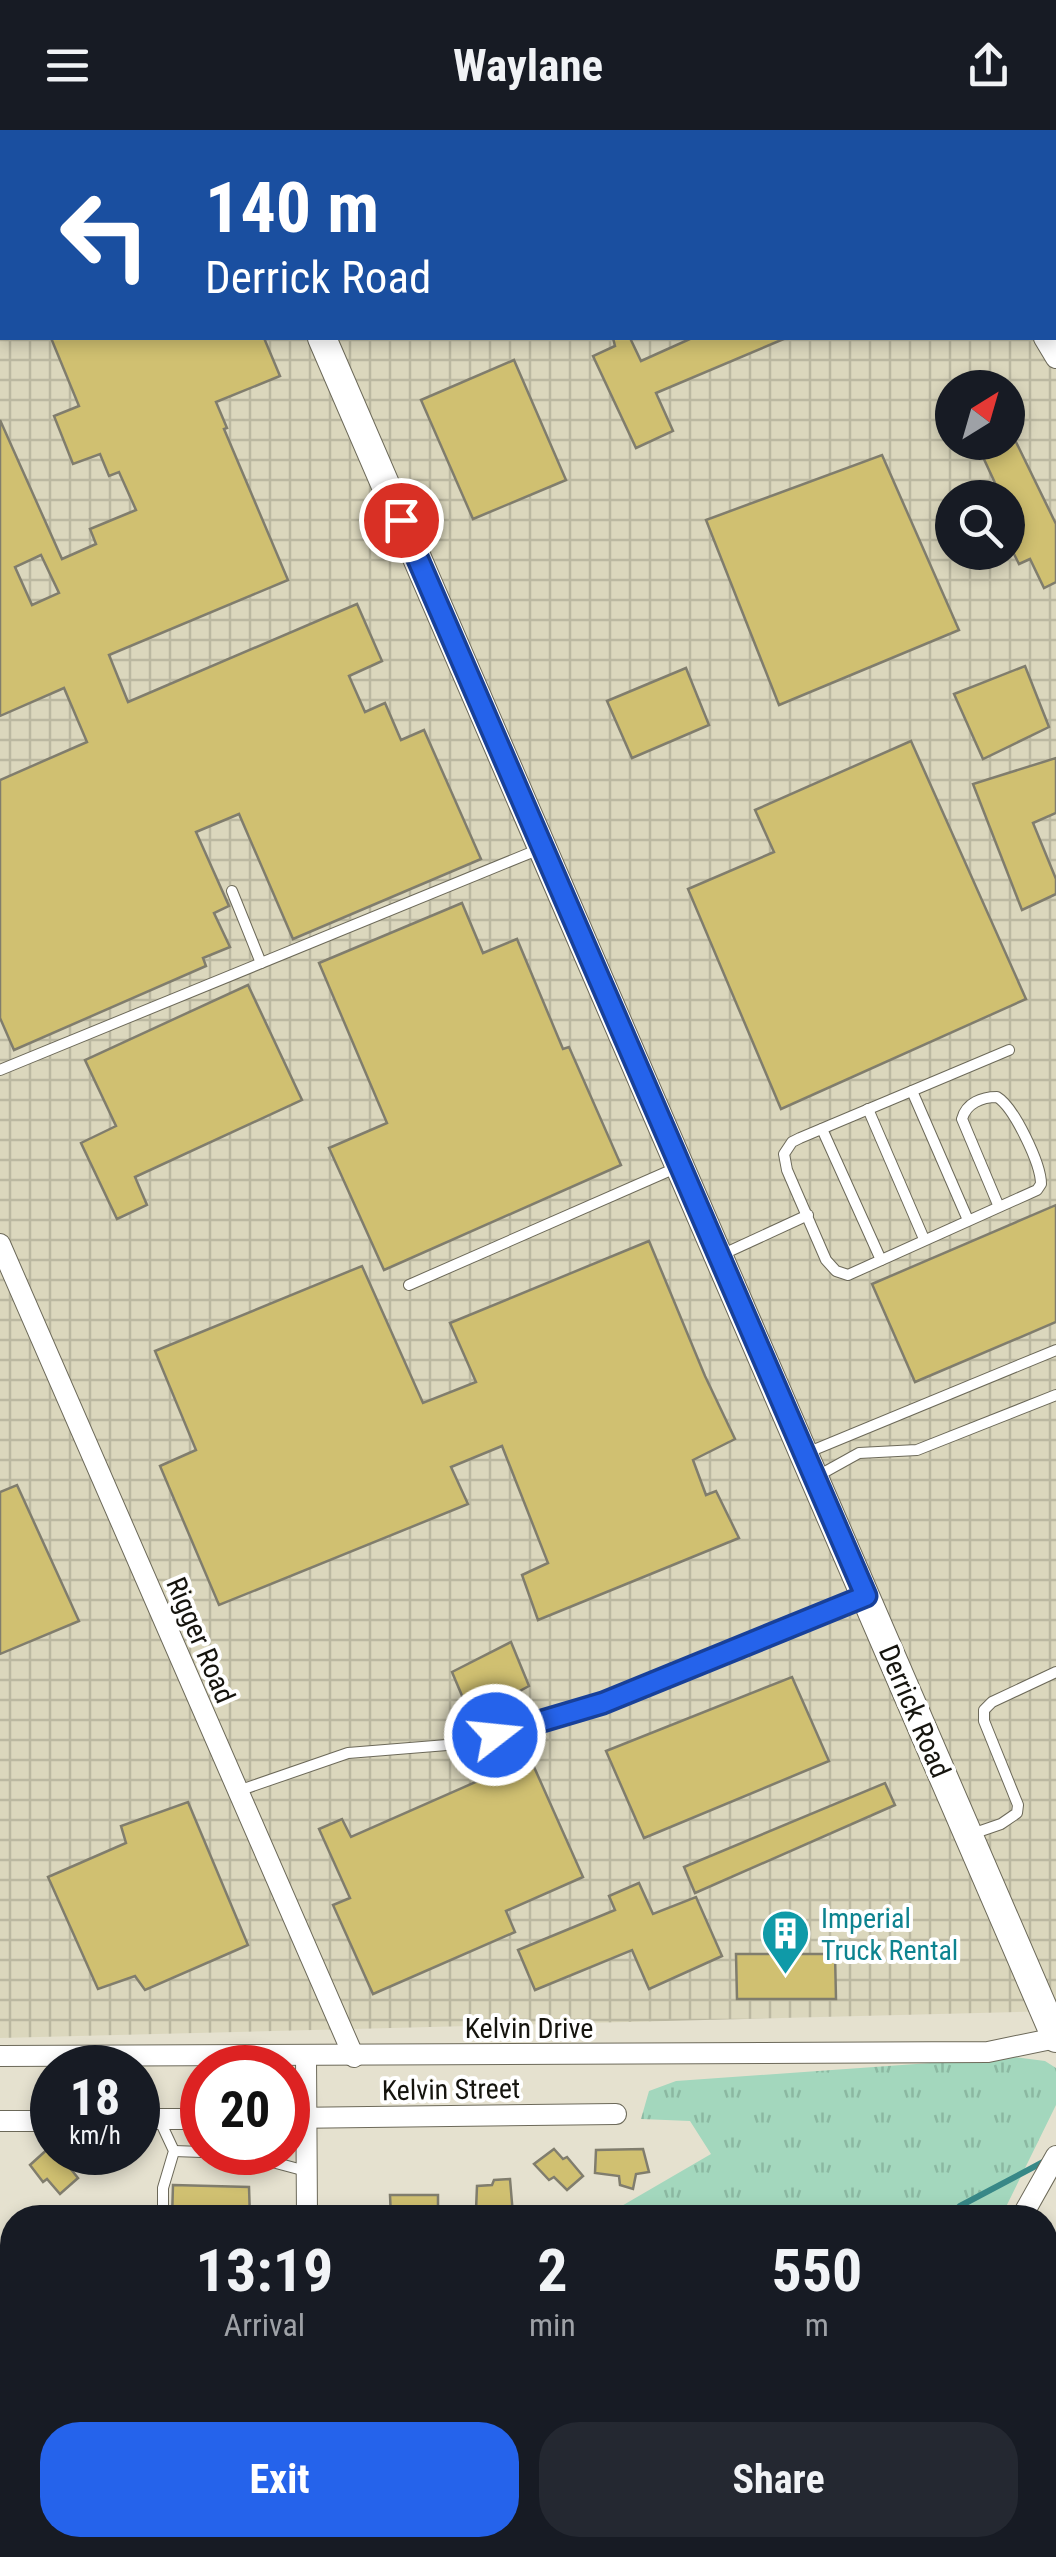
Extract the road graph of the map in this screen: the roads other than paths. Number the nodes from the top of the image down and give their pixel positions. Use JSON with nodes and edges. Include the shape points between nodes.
{"nodes":[{"id":1,"x":323,"y":340,"type":"edge"},
{"id":2,"x":542,"y":848,"type":"junction"},
{"id":3,"x":232,"y":891,"type":"dead end"},
{"id":4,"x":261,"y":964,"type":"junction"},
{"id":5,"x":1009,"y":1050,"type":"dead end"},
{"id":6,"x":0,"y":1070,"type":"edge"},
{"id":7,"x":912,"y":1091,"type":"junction"},
{"id":8,"x":868,"y":1109,"type":"junction"},
{"id":9,"x":822,"y":1129,"type":"junction"},
{"id":10,"x":680,"y":1166,"type":"junction"},
{"id":11,"x":1000,"y":1207,"type":"junction"},
{"id":12,"x":808,"y":1215,"type":"junction"},
{"id":13,"x":968,"y":1220,"type":"junction"},
{"id":14,"x":924,"y":1240,"type":"junction"},
{"id":15,"x":0,"y":1244,"type":"edge"},
{"id":16,"x":719,"y":1256,"type":"junction"},
{"id":17,"x":881,"y":1260,"type":"junction"},
{"id":18,"x":410,"y":1286,"type":"dead end"},
{"id":19,"x":1056,"y":1350,"type":"edge"},
{"id":20,"x":1056,"y":1395,"type":"edge"},
{"id":21,"x":809,"y":1466,"type":"junction"},
{"id":22,"x":866,"y":1596,"type":"junction"},
{"id":23,"x":1056,"y":1672,"type":"edge"},
{"id":24,"x":237,"y":1791,"type":"junction"},
{"id":25,"x":968,"y":1835,"type":"junction"},
{"id":26,"x":1056,"y":2038,"type":"edge"},
{"id":27,"x":0,"y":2056,"type":"edge"},
{"id":28,"x":180,"y":2056,"type":"edge"},
{"id":29,"x":310,"y":2056,"type":"edge"},
{"id":30,"x":354,"y":2057,"type":"junction"},
{"id":31,"x":616,"y":2114,"type":"dead end"},
{"id":32,"x":310,"y":2118,"type":"edge"},
{"id":33,"x":160,"y":2119,"type":"joint"},
{"id":34,"x":180,"y":2119,"type":"edge"},
{"id":35,"x":30,"y":2120,"type":"edge"},
{"id":36,"x":0,"y":2121,"type":"edge"},
{"id":37,"x":174,"y":2151,"type":"junction"},
{"id":38,"x":180,"y":2151,"type":"edge"},
{"id":39,"x":1056,"y":2156,"type":"edge"},
{"id":40,"x":307,"y":2175,"type":"edge"},
{"id":41,"x":163,"y":2205,"type":"edge"},
{"id":42,"x":308,"y":2205,"type":"edge"},
{"id":43,"x":1028,"y":2205,"type":"edge"}],
"edges":[{"from":1,"to":2,"type":"street","name":"Derrick Road"},
{"from":2,"to":4,"type":"lane"},
{"from":2,"to":10,"type":"street","name":"Derrick Road"},
{"from":3,"to":4,"type":"lane"},
{"from":4,"to":6,"type":"lane"},
{"from":5,"to":7,"type":"lane"},
{"from":7,"to":8,"type":"lane"},
{"from":7,"to":13,"type":"lane"},
{"from":8,"to":9,"type":"lane"},
{"from":8,"to":14,"type":"lane"},
{"from":9,"to":12,"type":"lane","via":[[792,1142],[784,1154]]},
{"from":9,"to":17,"type":"lane"},
{"from":10,"to":16,"type":"street","name":"Derrick Road"},
{"from":10,"to":18,"type":"lane"},
{"from":11,"to":11,"type":"lane","via":[[962,1119],[970,1106],[991,1097],[1011,1109],[1042,1178],[1037,1190]]},
{"from":11,"to":13,"type":"lane"},
{"from":12,"to":16,"type":"lane"},
{"from":12,"to":17,"type":"lane","via":[[836,1271],[848,1275]]},
{"from":13,"to":14,"type":"lane"},
{"from":14,"to":17,"type":"lane"},
{"from":15,"to":24,"type":"street","name":"Rigger Road"},
{"from":16,"to":21,"type":"street","name":"Derrick Road"},
{"from":19,"to":21,"type":"lane"},
{"from":20,"to":21,"type":"lane","via":[[917,1450],[859,1453]]},
{"from":21,"to":22,"type":"street","name":"Derrick Road"},
{"from":22,"to":24,"type":"lane","via":[[603,1703],[448,1745],[348,1753]]},
{"from":22,"to":25,"type":"street","name":"Derrick Road"},
{"from":23,"to":25,"type":"lane","via":[[984,1710],[1017,1813]]},
{"from":24,"to":30,"type":"street","name":"Rigger Road"},
{"from":25,"to":26,"type":"street","name":"Derrick Road"},
{"from":26,"to":30,"type":"street","name":"Kelvin Drive","via":[[988,2052]]},
{"from":27,"to":28,"type":"street","name":"Kelvin Drive"},
{"from":29,"to":30,"type":"street","name":"Kelvin Drive"},
{"from":31,"to":32,"type":"street","name":"Kelvin Street"},
{"from":33,"to":34,"type":"street"},
{"from":33,"to":37,"type":"lane"},
{"from":35,"to":36,"type":"street"},
{"from":37,"to":38,"type":"lane"},
{"from":37,"to":41,"type":"lane"},
{"from":39,"to":43,"type":"street"},
{"from":40,"to":42,"type":"street"}]}
